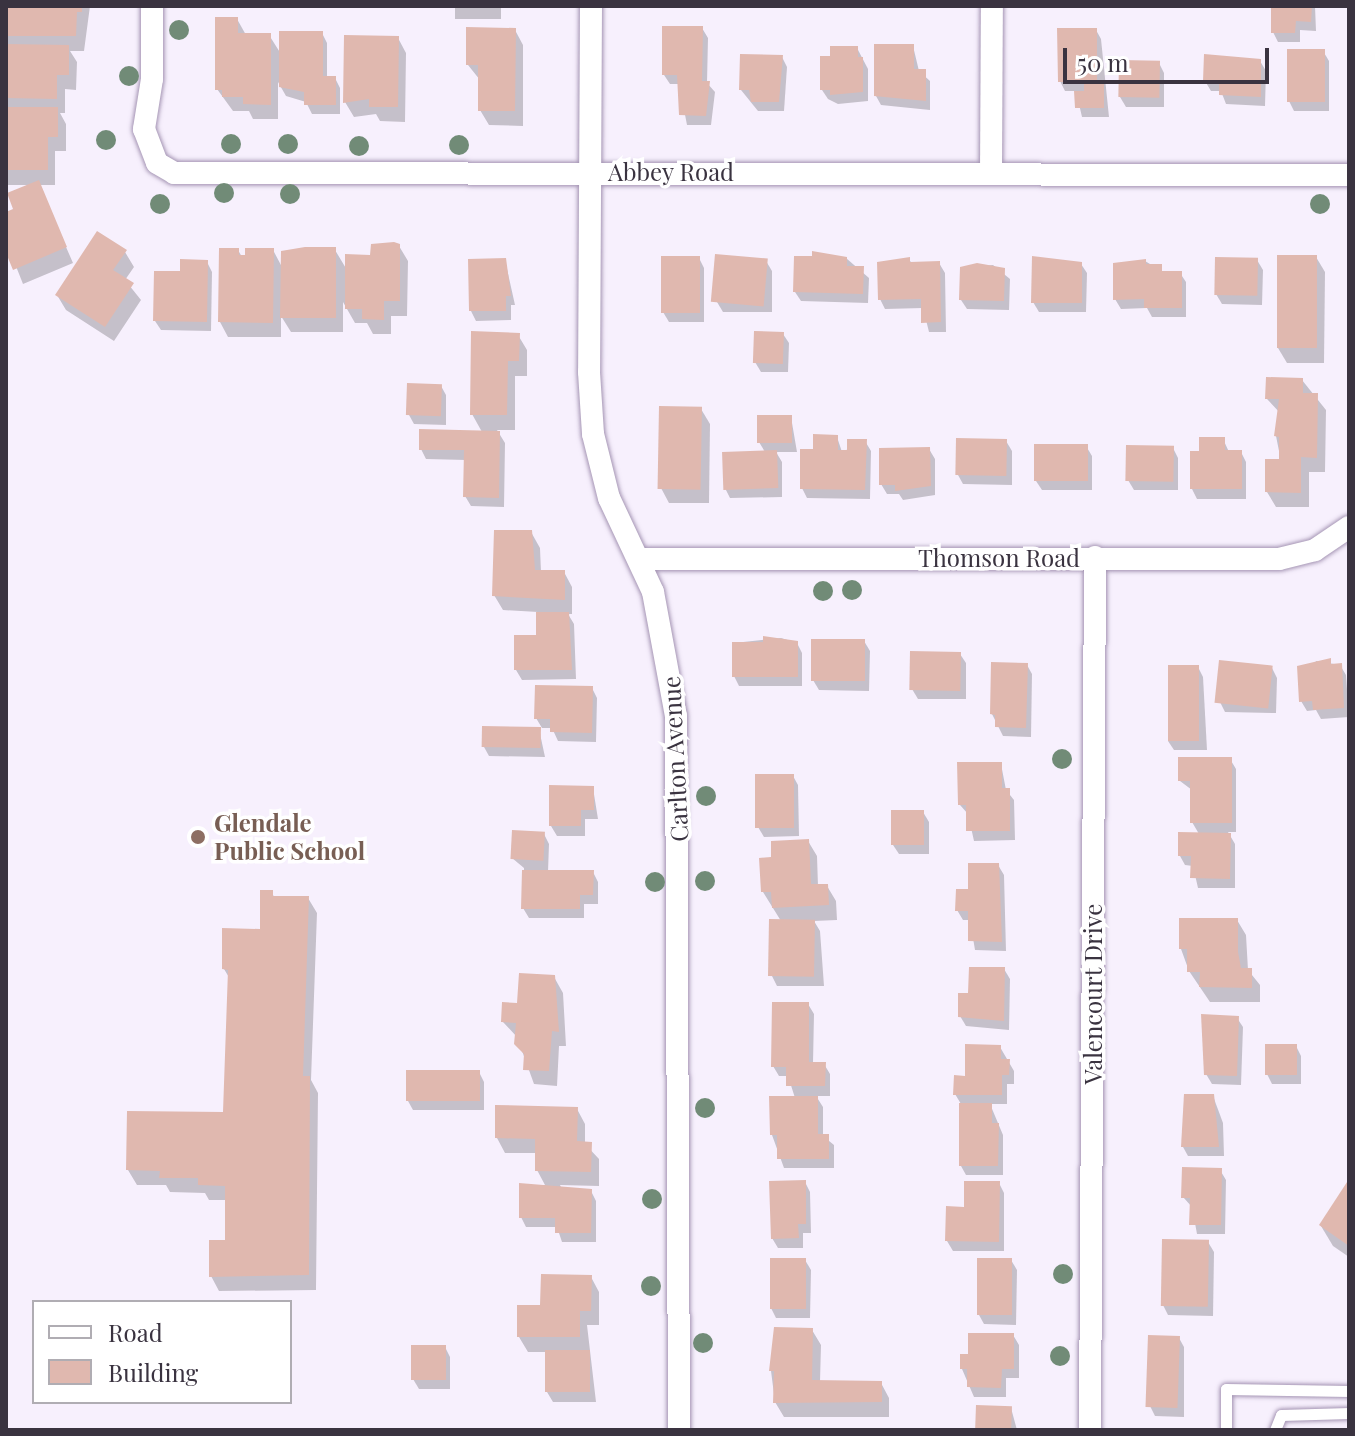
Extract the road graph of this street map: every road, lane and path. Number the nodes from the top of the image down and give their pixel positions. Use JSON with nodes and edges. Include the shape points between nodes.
{"nodes":[{"id":1,"x":152,"y":6,"type":"edge"},
{"id":2,"x":591,"y":6,"type":"edge"},
{"id":3,"x":992,"y":6,"type":"edge"},
{"id":4,"x":590,"y":171,"type":"junction"},
{"id":5,"x":991,"y":174,"type":"junction"},
{"id":6,"x":1349,"y":175,"type":"edge"},
{"id":7,"x":1349,"y":527,"type":"edge"},
{"id":8,"x":1095,"y":557,"type":"junction"},
{"id":9,"x":641,"y":559,"type":"junction"},
{"id":10,"x":1349,"y":1391,"type":"edge"},
{"id":11,"x":1349,"y":1413,"type":"edge"},
{"id":12,"x":679,"y":1430,"type":"edge"},
{"id":13,"x":1090,"y":1430,"type":"edge"},
{"id":14,"x":1226,"y":1430,"type":"edge"},
{"id":15,"x":1275,"y":1430,"type":"edge"}],
"edges":[{"from":1,"to":4,"type":"street","name":"Abbey Road","via":[[152,79],[144,129],[157,163],[174,173]]},
{"from":2,"to":4,"type":"street","name":"Carlton Avenue"},
{"from":3,"to":5,"type":"street"},
{"from":4,"to":5,"type":"street","name":"Abbey Road"},
{"from":4,"to":9,"type":"street","name":"Carlton Avenue","via":[[593,434],[609,498]]},
{"from":5,"to":6,"type":"street","name":"Abbey Road"},
{"from":7,"to":8,"type":"street","name":"Thomson Road","via":[[1315,550],[1279,559]]},
{"from":8,"to":9,"type":"street","name":"Thomson Road"},
{"from":8,"to":13,"type":"street","name":"Valencourt Drive"},
{"from":9,"to":12,"type":"street","name":"Carlton Avenue","via":[[670,665],[679,768]]},
{"from":10,"to":14,"type":"lane","via":[[1226,1389]]},
{"from":11,"to":15,"type":"lane","via":[[1281,1415]]}]}
